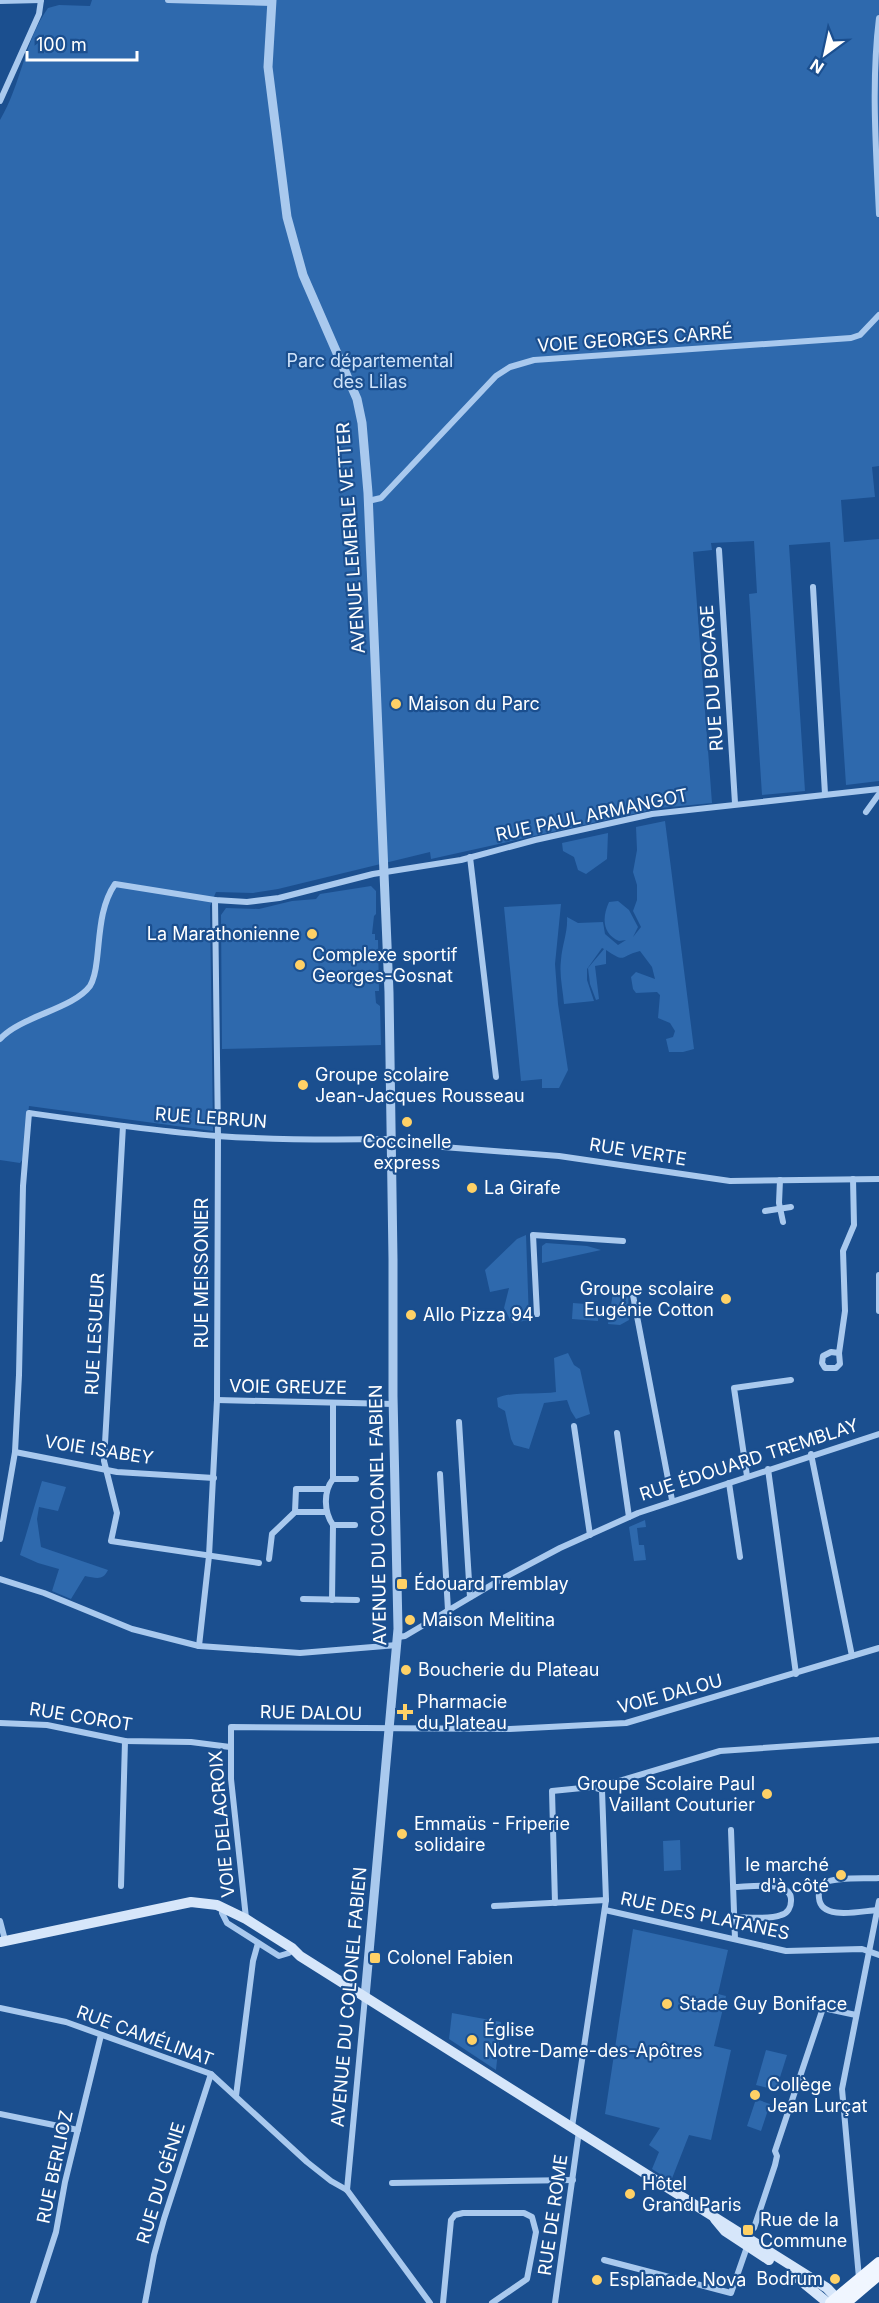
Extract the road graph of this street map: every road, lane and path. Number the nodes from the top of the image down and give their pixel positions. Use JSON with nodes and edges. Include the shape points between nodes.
{"nodes":[{"id":1,"x":41,"y":0,"type":"edge"},
{"id":2,"x":168,"y":0,"type":"edge"},
{"id":3,"x":0,"y":1,"type":"edge"},
{"id":4,"x":272,"y":2,"type":"edge"},
{"id":5,"x":879,"y":18,"type":"edge"},
{"id":6,"x":0,"y":101,"type":"edge"},
{"id":7,"x":879,"y":214,"type":"edge"},
{"id":8,"x":879,"y":315,"type":"edge"},
{"id":9,"x":368,"y":501,"type":"junction"},
{"id":10,"x":719,"y":550,"type":"dead end"},
{"id":11,"x":813,"y":587,"type":"dead end"},
{"id":12,"x":879,"y":789,"type":"edge"},
{"id":13,"x":825,"y":794,"type":"junction"},
{"id":14,"x":879,"y":794,"type":"edge"},
{"id":15,"x":735,"y":803,"type":"junction"},
{"id":16,"x":866,"y":812,"type":"dead end"},
{"id":17,"x":470,"y":858,"type":"junction"},
{"id":18,"x":384,"y":873,"type":"junction"},
{"id":19,"x":215,"y":900,"type":"junction"},
{"id":20,"x":0,"y":1039,"type":"edge"},
{"id":21,"x":496,"y":1077,"type":"dead end"},
{"id":22,"x":123,"y":1126,"type":"junction"},
{"id":23,"x":218,"y":1136,"type":"junction"},
{"id":24,"x":392,"y":1141,"type":"junction"},
{"id":25,"x":853,"y":1179,"type":"junction"},
{"id":26,"x":879,"y":1179,"type":"edge"},
{"id":27,"x":780,"y":1180,"type":"junction"},
{"id":28,"x":791,"y":1207,"type":"dead end"},
{"id":29,"x":781,"y":1210,"type":"junction"},
{"id":30,"x":765,"y":1211,"type":"dead end"},
{"id":31,"x":783,"y":1222,"type":"dead end"},
{"id":32,"x":623,"y":1241,"type":"dead end"},
{"id":33,"x":879,"y":1275,"type":"edge"},
{"id":34,"x":632,"y":1290,"type":"dead end"},
{"id":35,"x":879,"y":1311,"type":"edge"},
{"id":36,"x":537,"y":1314,"type":"dead end"},
{"id":37,"x":839,"y":1353,"type":"dead end"},
{"id":38,"x":790,"y":1380,"type":"dead end"},
{"id":39,"x":217,"y":1400,"type":"junction"},
{"id":40,"x":333,"y":1404,"type":"junction"},
{"id":41,"x":394,"y":1404,"type":"junction"},
{"id":42,"x":459,"y":1422,"type":"dead end"},
{"id":43,"x":574,"y":1426,"type":"dead end"},
{"id":44,"x":617,"y":1433,"type":"dead end"},
{"id":45,"x":879,"y":1434,"type":"edge"},
{"id":46,"x":15,"y":1452,"type":"junction"},
{"id":47,"x":811,"y":1454,"type":"junction"},
{"id":48,"x":105,"y":1468,"type":"junction"},
{"id":49,"x":768,"y":1469,"type":"junction"},
{"id":50,"x":440,"y":1474,"type":"dead end"},
{"id":51,"x":747,"y":1476,"type":"junction"},
{"id":52,"x":214,"y":1478,"type":"junction"},
{"id":53,"x":333,"y":1479,"type":"junction"},
{"id":54,"x":357,"y":1479,"type":"dead end"},
{"id":55,"x":729,"y":1483,"type":"junction"},
{"id":56,"x":327,"y":1489,"type":"junction"},
{"id":57,"x":672,"y":1500,"type":"junction"},
{"id":58,"x":295,"y":1512,"type":"junction"},
{"id":59,"x":326,"y":1512,"type":"junction"},
{"id":60,"x":629,"y":1517,"type":"junction"},
{"id":61,"x":333,"y":1525,"type":"junction"},
{"id":62,"x":355,"y":1525,"type":"dead end"},
{"id":63,"x":590,"y":1535,"type":"junction"},
{"id":64,"x":0,"y":1539,"type":"edge"},
{"id":65,"x":209,"y":1556,"type":"junction"},
{"id":66,"x":740,"y":1557,"type":"dead end"},
{"id":67,"x":269,"y":1559,"type":"dead end"},
{"id":68,"x":259,"y":1563,"type":"dead end"},
{"id":69,"x":0,"y":1579,"type":"edge"},
{"id":70,"x":470,"y":1597,"type":"junction"},
{"id":71,"x":303,"y":1599,"type":"dead end"},
{"id":72,"x":332,"y":1600,"type":"junction"},
{"id":73,"x":357,"y":1600,"type":"dead end"},
{"id":74,"x":448,"y":1610,"type":"junction"},
{"id":75,"x":398,"y":1641,"type":"junction"},
{"id":76,"x":199,"y":1646,"type":"junction"},
{"id":77,"x":879,"y":1648,"type":"edge"},
{"id":78,"x":852,"y":1656,"type":"junction"},
{"id":79,"x":796,"y":1674,"type":"junction"},
{"id":80,"x":0,"y":1723,"type":"edge"},
{"id":81,"x":231,"y":1727,"type":"joint"},
{"id":82,"x":390,"y":1730,"type":"junction"},
{"id":83,"x":879,"y":1740,"type":"edge"},
{"id":84,"x":125,"y":1741,"type":"junction"},
{"id":85,"x":230,"y":1747,"type":"junction"},
{"id":86,"x":602,"y":1790,"type":"junction"},
{"id":87,"x":731,"y":1830,"type":"dead end"},
{"id":88,"x":879,"y":1878,"type":"edge"},
{"id":89,"x":121,"y":1886,"type":"dead end"},
{"id":90,"x":734,"y":1887,"type":"junction"},
{"id":91,"x":606,"y":1900,"type":"junction"},
{"id":92,"x":879,"y":1901,"type":"edge"},
{"id":93,"x":555,"y":1903,"type":"junction"},
{"id":94,"x":494,"y":1906,"type":"dead end"},
{"id":95,"x":605,"y":1910,"type":"junction"},
{"id":96,"x":222,"y":1913,"type":"junction"},
{"id":97,"x":877,"y":1913,"type":"edge"},
{"id":98,"x":120,"y":1917,"type":"junction"},
{"id":99,"x":735,"y":1917,"type":"junction"},
{"id":100,"x":246,"y":1919,"type":"junction"},
{"id":101,"x":0,"y":1921,"type":"edge"},
{"id":102,"x":735,"y":1939,"type":"junction"},
{"id":103,"x":3,"y":1941,"type":"edge"},
{"id":104,"x":258,"y":1942,"type":"junction"},
{"id":105,"x":869,"y":1951,"type":"junction"},
{"id":106,"x":289,"y":1953,"type":"junction"},
{"id":107,"x":879,"y":1955,"type":"edge"},
{"id":108,"x":300,"y":1956,"type":"junction"},
{"id":109,"x":365,"y":1997,"type":"junction"},
{"id":110,"x":0,"y":2008,"type":"edge"},
{"id":111,"x":856,"y":2015,"type":"junction"},
{"id":112,"x":101,"y":2035,"type":"junction"},
{"id":113,"x":211,"y":2074,"type":"junction"},
{"id":114,"x":236,"y":2096,"type":"junction"},
{"id":115,"x":0,"y":2114,"type":"edge"},
{"id":116,"x":576,"y":2129,"type":"junction"},
{"id":117,"x":78,"y":2130,"type":"junction"},
{"id":118,"x":573,"y":2180,"type":"junction"},
{"id":119,"x":392,"y":2183,"type":"dead end"},
{"id":120,"x":347,"y":2190,"type":"junction"},
{"id":121,"x":750,"y":2238,"type":"junction"},
{"id":122,"x":604,"y":2260,"type":"dead end"},
{"id":123,"x":879,"y":2263,"type":"edge"},
{"id":124,"x":879,"y":2274,"type":"edge"},
{"id":125,"x":860,"y":2278,"type":"junction"},
{"id":126,"x":836,"y":2302,"type":"edge"},
{"id":127,"x":33,"y":2303,"type":"edge"},
{"id":128,"x":145,"y":2303,"type":"edge"},
{"id":129,"x":430,"y":2303,"type":"edge"},
{"id":130,"x":443,"y":2303,"type":"edge"},
{"id":131,"x":492,"y":2303,"type":"edge"},
{"id":132,"x":555,"y":2303,"type":"edge"}],
"edges":[{"from":1,"to":3,"type":"street"},
{"from":1,"to":6,"type":"street","via":[[39,14]]},
{"from":2,"to":4,"type":"street"},
{"from":4,"to":9,"type":"street","name":"AVENUE LEMERLE VETTER","via":[[268,67],[287,217],[303,275],[357,399]]},
{"from":5,"to":7,"type":"street","via":[[875,107]]},
{"from":8,"to":9,"type":"street","name":"VOIE GEORGES CARRÉ","via":[[860,335],[850,338],[534,360],[510,367],[496,376],[381,498]]},
{"from":9,"to":18,"type":"street","name":"AVENUE LEMERLE VETTER"},
{"from":10,"to":15,"type":"street","name":"RUE DU BOCAGE"},
{"from":11,"to":13,"type":"street"},
{"from":12,"to":13,"type":"street","name":"RUE PAUL ARMANGOT"},
{"from":13,"to":15,"type":"street","name":"RUE PAUL ARMANGOT"},
{"from":14,"to":16,"type":"street"},
{"from":15,"to":17,"type":"street","name":"RUE PAUL ARMANGOT","via":[[652,814]]},
{"from":17,"to":18,"type":"street","name":"RUE PAUL ARMANGOT"},
{"from":17,"to":21,"type":"street"},
{"from":18,"to":19,"type":"street","name":"RUE PAUL ARMANGOT","via":[[279,898]]},
{"from":18,"to":24,"type":"street","name":"AVENUE DU COLONEL FABIEN"},
{"from":19,"to":20,"type":"street","name":"RUE PAUL ARMANGOT","via":[[115,884],[105,901],[95,974],[88,988],[19,1024]]},
{"from":19,"to":23,"type":"street","name":"RUE MEISSONIER"},
{"from":22,"to":23,"type":"street","name":"RUE LEBRUN"},
{"from":22,"to":46,"type":"street","name":"RUE LEBRUN","via":[[29,1113]]},
{"from":22,"to":48,"type":"street","name":"RUE LESUEUR"},
{"from":23,"to":24,"type":"street","name":"RUE LEBRUN"},
{"from":23,"to":39,"type":"street","name":"RUE MEISSONIER"},
{"from":24,"to":27,"type":"street","name":"RUE VERTE","via":[[559,1155],[730,1181]]},
{"from":24,"to":41,"type":"street","name":"AVENUE DU COLONEL FABIEN"},
{"from":25,"to":26,"type":"street","name":"RUE VERTE"},
{"from":25,"to":27,"type":"street","name":"RUE VERTE"},
{"from":25,"to":37,"type":"street","via":[[854,1225],[843,1248],[845,1311]]},
{"from":27,"to":29,"type":"street"},
{"from":28,"to":29,"type":"street"},
{"from":29,"to":30,"type":"street"},
{"from":29,"to":31,"type":"street"},
{"from":32,"to":36,"type":"street","via":[[533,1235]]},
{"from":33,"to":35,"type":"street"},
{"from":34,"to":57,"type":"street"},
{"from":38,"to":51,"type":"street","via":[[734,1389]]},
{"from":39,"to":40,"type":"street","name":"VOIE GREUZE"},
{"from":39,"to":52,"type":"street","name":"RUE MEISSONIER"},
{"from":40,"to":41,"type":"street","name":"VOIE GREUZE"},
{"from":40,"to":53,"type":"street"},
{"from":41,"to":75,"type":"street","name":"AVENUE DU COLONEL FABIEN"},
{"from":42,"to":70,"type":"street"},
{"from":43,"to":63,"type":"street"},
{"from":44,"to":60,"type":"street","name":"RUE ÉDOUARD TREMBLAY"},
{"from":45,"to":47,"type":"street","name":"RUE ÉDOUARD TREMBLAY"},
{"from":46,"to":48,"type":"street","name":"VOIE ISABEY"},
{"from":46,"to":64,"type":"street"},
{"from":47,"to":49,"type":"street","name":"RUE ÉDOUARD TREMBLAY"},
{"from":47,"to":78,"type":"street"},
{"from":48,"to":52,"type":"street","name":"VOIE ISABEY"},
{"from":48,"to":65,"type":"street","name":"RUE LESUEUR","via":[[117,1513],[111,1541]]},
{"from":49,"to":51,"type":"street","name":"RUE ÉDOUARD TREMBLAY"},
{"from":49,"to":79,"type":"street"},
{"from":50,"to":74,"type":"street"},
{"from":51,"to":55,"type":"street","name":"RUE ÉDOUARD TREMBLAY"},
{"from":52,"to":65,"type":"street","name":"RUE MEISSONIER"},
{"from":53,"to":54,"type":"street"},
{"from":53,"to":56,"type":"street"},
{"from":55,"to":57,"type":"street","name":"RUE ÉDOUARD TREMBLAY"},
{"from":55,"to":66,"type":"street"},
{"from":56,"to":58,"type":"street","via":[[296,1488]]},
{"from":56,"to":59,"type":"street"},
{"from":57,"to":60,"type":"street","name":"RUE ÉDOUARD TREMBLAY"},
{"from":58,"to":59,"type":"street"},
{"from":58,"to":67,"type":"street","via":[[272,1534]]},
{"from":59,"to":61,"type":"street"},
{"from":60,"to":63,"type":"street","name":"RUE ÉDOUARD TREMBLAY"},
{"from":61,"to":62,"type":"street"},
{"from":61,"to":72,"type":"street"},
{"from":63,"to":70,"type":"street","name":"RUE ÉDOUARD TREMBLAY"},
{"from":65,"to":68,"type":"street"},
{"from":65,"to":76,"type":"street","name":"RUE MEISSONIER"},
{"from":69,"to":76,"type":"street","name":"RUE ÉDOUARD TREMBLAY","via":[[132,1629]]},
{"from":70,"to":74,"type":"street","name":"RUE ÉDOUARD TREMBLAY"},
{"from":71,"to":72,"type":"street"},
{"from":72,"to":73,"type":"street"},
{"from":74,"to":75,"type":"street","name":"RUE ÉDOUARD TREMBLAY"},
{"from":75,"to":76,"type":"street","name":"RUE ÉDOUARD TREMBLAY","via":[[300,1653]]},
{"from":75,"to":82,"type":"street","name":"AVENUE DU COLONEL FABIEN"},
{"from":77,"to":78,"type":"street","name":"VOIE DALOU"},
{"from":78,"to":79,"type":"street","name":"VOIE DALOU"},
{"from":79,"to":82,"type":"street","name":"VOIE DALOU","via":[[626,1723]]},
{"from":80,"to":84,"type":"street","name":"RUE COROT","via":[[47,1725]]},
{"from":81,"to":82,"type":"street","name":"RUE DALOU"},
{"from":81,"to":85,"type":"street","name":"VOIE DELACROIX"},
{"from":82,"to":109,"type":"street","name":"AVENUE DU COLONEL FABIEN"},
{"from":83,"to":86,"type":"street","via":[[720,1751],[609,1784]]},
{"from":84,"to":85,"type":"street","name":"RUE COROT"},
{"from":84,"to":89,"type":"street"},
{"from":85,"to":100,"type":"street","name":"VOIE DELACROIX"},
{"from":86,"to":91,"type":"street","name":"RUE DE ROME"},
{"from":86,"to":93,"type":"street","via":[[592,1787],[552,1791]]},
{"from":87,"to":90,"type":"street"},
{"from":88,"to":97,"type":"street","via":[[831,1881],[822,1885],[819,1894],[823,1908],[833,1913]]},
{"from":90,"to":99,"type":"street"},
{"from":90,"to":99,"type":"street","via":[[778,1886],[791,1896],[788,1910],[777,1916]]},
{"from":91,"to":93,"type":"street"},
{"from":91,"to":95,"type":"street","name":"RUE DE ROME"},
{"from":92,"to":97,"type":"street"},
{"from":93,"to":94,"type":"street"},
{"from":95,"to":102,"type":"street","name":"RUE DES PLATANES"},
{"from":95,"to":116,"type":"street","name":"RUE DE ROME"},
{"from":96,"to":98,"type":"main road","via":[[189,1908]]},
{"from":96,"to":104,"type":"street","via":[[227,1923]]},
{"from":96,"to":106,"type":"main road"},
{"from":97,"to":105,"type":"street"},
{"from":98,"to":100,"type":"main road","via":[[204,1902]]},
{"from":98,"to":103,"type":"main road"},
{"from":99,"to":102,"type":"street"},
{"from":100,"to":108,"type":"main road"},
{"from":101,"to":103,"type":"street"},
{"from":102,"to":105,"type":"street","name":"RUE DES PLATANES","via":[[786,1951]]},
{"from":104,"to":106,"type":"street","via":[[279,1956]]},
{"from":104,"to":114,"type":"street"},
{"from":105,"to":107,"type":"street","name":"RUE DES PLATANES"},
{"from":105,"to":111,"type":"street"},
{"from":106,"to":108,"type":"main road"},
{"from":108,"to":109,"type":"main road"},
{"from":109,"to":116,"type":"main road"},
{"from":109,"to":120,"type":"street","name":"AVENUE DU COLONEL FABIEN"},
{"from":110,"to":112,"type":"street","name":"RUE CAMÉLINAT","via":[[58,2020]]},
{"from":111,"to":121,"type":"street","via":[[823,2008]]},
{"from":111,"to":125,"type":"street","via":[[842,2089]]},
{"from":112,"to":113,"type":"street","name":"RUE CAMÉLINAT"},
{"from":112,"to":117,"type":"street","name":"RUE BERLIOZ"},
{"from":113,"to":114,"type":"street","name":"RUE CAMÉLINAT"},
{"from":113,"to":128,"type":"street","name":"RUE DU GÉNIE","via":[[164,2219]]},
{"from":114,"to":120,"type":"street","name":"RUE CAMÉLINAT","via":[[307,2162]]},
{"from":115,"to":117,"type":"street"},
{"from":116,"to":118,"type":"street","name":"RUE DE ROME"},
{"from":116,"to":121,"type":"main road","via":[[713,2217],[724,2231]]},
{"from":117,"to":127,"type":"street","name":"RUE BERLIOZ","via":[[56,2232]]},
{"from":118,"to":119,"type":"street"},
{"from":118,"to":132,"type":"street","name":"RUE DE ROME"},
{"from":120,"to":129,"type":"street"},
{"from":121,"to":122,"type":"street","via":[[730,2293]]},
{"from":121,"to":126,"type":"main road","via":[[827,2288]]},
{"from":123,"to":125,"type":"main road"},
{"from":124,"to":126,"type":"main road"},
{"from":125,"to":126,"type":"main road"},
{"from":130,"to":131,"type":"street","via":[[451,2220],[455,2215],[524,2213],[532,2217],[536,2232],[527,2279]]}]}
